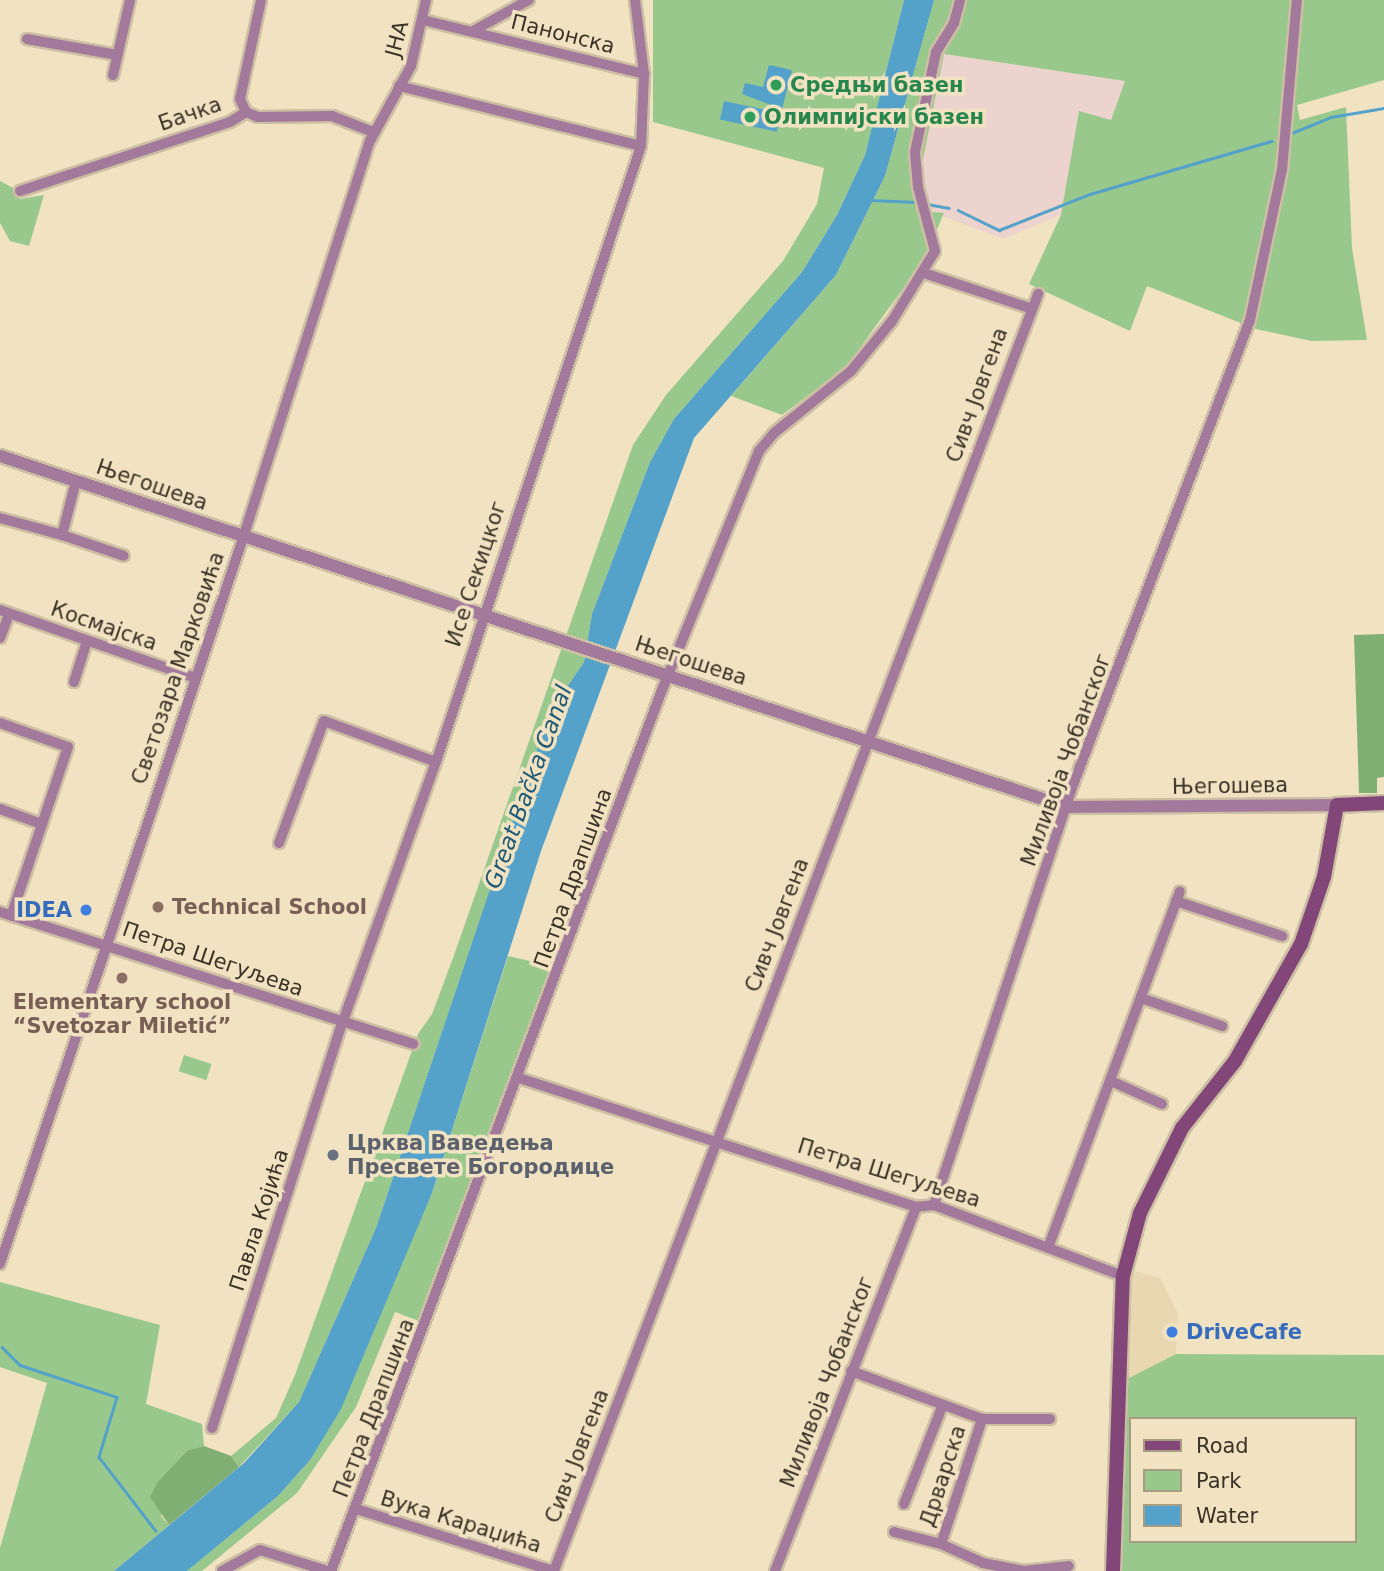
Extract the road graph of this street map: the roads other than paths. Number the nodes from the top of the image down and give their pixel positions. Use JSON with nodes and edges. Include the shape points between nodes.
{"nodes":[{"id":1,"x":130,"y":0,"type":"edge"},
{"id":2,"x":261,"y":0,"type":"edge"},
{"id":3,"x":426,"y":0,"type":"edge"},
{"id":4,"x":529,"y":0,"type":"edge"},
{"id":5,"x":635,"y":0,"type":"edge"},
{"id":6,"x":960,"y":0,"type":"edge"},
{"id":7,"x":1297,"y":0,"type":"edge"},
{"id":8,"x":423,"y":20,"type":"junction"},
{"id":9,"x":473,"y":31,"type":"junction"},
{"id":10,"x":27,"y":39,"type":"dead end"},
{"id":11,"x":118,"y":55,"type":"junction"},
{"id":12,"x":645,"y":74,"type":"junction"},
{"id":13,"x":113,"y":75,"type":"dead end"},
{"id":14,"x":399,"y":86,"type":"junction"},
{"id":15,"x":246,"y":112,"type":"junction"},
{"id":16,"x":373,"y":132,"type":"junction"},
{"id":17,"x":642,"y":140,"type":"junction"},
{"id":18,"x":20,"y":191,"type":"dead end"},
{"id":19,"x":924,"y":273,"type":"junction"},
{"id":20,"x":1038,"y":294,"type":"dead end"},
{"id":21,"x":1029,"y":308,"type":"junction"},
{"id":22,"x":0,"y":456,"type":"edge"},
{"id":23,"x":76,"y":481,"type":"junction"},
{"id":24,"x":0,"y":517,"type":"edge"},
{"id":25,"x":62,"y":535,"type":"junction"},
{"id":26,"x":243,"y":538,"type":"junction"},
{"id":27,"x":124,"y":556,"type":"dead end"},
{"id":28,"x":5,"y":612,"type":"edge"},
{"id":29,"x":483,"y":614,"type":"junction"},
{"id":30,"x":0,"y":638,"type":"edge"},
{"id":31,"x":87,"y":640,"type":"junction"},
{"id":32,"x":669,"y":676,"type":"junction"},
{"id":33,"x":195,"y":678,"type":"junction"},
{"id":34,"x":74,"y":682,"type":"dead end"},
{"id":35,"x":0,"y":723,"type":"edge"},
{"id":36,"x":868,"y":741,"type":"junction"},
{"id":37,"x":436,"y":762,"type":"junction"},
{"id":38,"x":1384,"y":803,"type":"edge"},
{"id":39,"x":1337,"y":805,"type":"junction"},
{"id":40,"x":1067,"y":807,"type":"junction"},
{"id":41,"x":0,"y":809,"type":"edge"},
{"id":42,"x":42,"y":824,"type":"junction"},
{"id":43,"x":279,"y":843,"type":"dead end"},
{"id":44,"x":0,"y":912,"type":"edge"},
{"id":45,"x":11,"y":916,"type":"junction"},
{"id":46,"x":1282,"y":936,"type":"dead end"},
{"id":47,"x":104,"y":945,"type":"junction"},
{"id":48,"x":1141,"y":998,"type":"junction"},
{"id":49,"x":342,"y":1024,"type":"junction"},
{"id":50,"x":1222,"y":1026,"type":"dead end"},
{"id":51,"x":413,"y":1044,"type":"dead end"},
{"id":52,"x":519,"y":1078,"type":"junction"},
{"id":53,"x":1111,"y":1081,"type":"junction"},
{"id":54,"x":1162,"y":1104,"type":"dead end"},
{"id":55,"x":716,"y":1141,"type":"junction"},
{"id":56,"x":934,"y":1205,"type":"junction"},
{"id":57,"x":916,"y":1207,"type":"junction"},
{"id":58,"x":1048,"y":1248,"type":"junction"},
{"id":59,"x":0,"y":1264,"type":"edge"},
{"id":60,"x":1124,"y":1276,"type":"junction"},
{"id":61,"x":851,"y":1371,"type":"junction"},
{"id":62,"x":942,"y":1407,"type":"junction"},
{"id":63,"x":982,"y":1419,"type":"junction"},
{"id":64,"x":1050,"y":1419,"type":"dead end"},
{"id":65,"x":212,"y":1428,"type":"dead end"},
{"id":66,"x":904,"y":1504,"type":"dead end"},
{"id":67,"x":356,"y":1509,"type":"junction"},
{"id":68,"x":894,"y":1532,"type":"dead end"},
{"id":69,"x":941,"y":1544,"type":"junction"},
{"id":70,"x":1069,"y":1566,"type":"dead end"},
{"id":71,"x":222,"y":1571,"type":"edge"},
{"id":72,"x":330,"y":1571,"type":"edge"},
{"id":73,"x":554,"y":1571,"type":"edge"},
{"id":74,"x":775,"y":1571,"type":"edge"},
{"id":75,"x":1113,"y":1571,"type":"edge"}],
"edges":[{"from":1,"to":11,"type":"street"},
{"from":2,"to":15,"type":"street","via":[[240,99]]},
{"from":3,"to":8,"type":"street","name":"ЈНА"},
{"from":4,"to":9,"type":"street","name":"Панонска"},
{"from":5,"to":12,"type":"street","name":"Панонска"},
{"from":6,"to":19,"type":"street","name":"Петра Драпшина","via":[[954,23],[936,52],[915,152],[918,187],[935,251]]},
{"from":7,"to":40,"type":"street","name":"Миливоја Чобанског","via":[[1282,170],[1246,332]]},
{"from":8,"to":9,"type":"street","name":"Панонска"},
{"from":8,"to":14,"type":"street","name":"ЈНА","via":[[413,60]]},
{"from":9,"to":12,"type":"street","name":"Панонска"},
{"from":10,"to":11,"type":"street"},
{"from":11,"to":13,"type":"street"},
{"from":12,"to":17,"type":"street","name":"Панонска"},
{"from":14,"to":16,"type":"street","name":"Светозара Марковића"},
{"from":14,"to":17,"type":"street"},
{"from":15,"to":16,"type":"street","name":"Бачка","via":[[258,117],[332,116]]},
{"from":15,"to":18,"type":"street","name":"Бачка","via":[[230,122]]},
{"from":16,"to":26,"type":"street","name":"Светозара Марковића"},
{"from":17,"to":29,"type":"street","name":"Исе Секицког"},
{"from":19,"to":21,"type":"street"},
{"from":19,"to":32,"type":"street","name":"Петра Драпшина","via":[[852,371],[774,433],[759,451]]},
{"from":20,"to":21,"type":"street","name":"Сивч Јовгена"},
{"from":21,"to":36,"type":"street","name":"Сивч Јовгена"},
{"from":22,"to":23,"type":"street","name":"Његошева"},
{"from":23,"to":25,"type":"street"},
{"from":23,"to":26,"type":"street","name":"Његошева"},
{"from":24,"to":25,"type":"street"},
{"from":25,"to":27,"type":"street"},
{"from":26,"to":29,"type":"street","name":"Његошева"},
{"from":26,"to":33,"type":"street","name":"Светозара Марковића"},
{"from":28,"to":30,"type":"street"},
{"from":28,"to":31,"type":"street","name":"Космајска"},
{"from":29,"to":32,"type":"street","name":"Његошева"},
{"from":29,"to":37,"type":"street","name":"Исе Секицког"},
{"from":31,"to":33,"type":"street","name":"Космајска"},
{"from":31,"to":34,"type":"street"},
{"from":32,"to":36,"type":"street","name":"Његошева"},
{"from":32,"to":52,"type":"street","name":"Петра Драпшина"},
{"from":33,"to":47,"type":"street","name":"Светозара Марковића"},
{"from":35,"to":42,"type":"street","via":[[68,747]]},
{"from":36,"to":40,"type":"street","name":"Његошева"},
{"from":36,"to":55,"type":"street","name":"Сивч Јовгена"},
{"from":37,"to":43,"type":"street","via":[[324,721]]},
{"from":37,"to":49,"type":"street","name":"Исе Секицког"},
{"from":38,"to":39,"type":"main road","name":"Његошева"},
{"from":39,"to":40,"type":"street","name":"Његошева"},
{"from":39,"to":60,"type":"main road","via":[[1324,877],[1301,944],[1234,1061],[1198,1105],[1156,1173]]},
{"from":40,"to":56,"type":"street","name":"Миливоја Чобанског"},
{"from":41,"to":42,"type":"street"},
{"from":42,"to":45,"type":"street"},
{"from":44,"to":45,"type":"street","name":"Петра Шегуљева"},
{"from":45,"to":47,"type":"street","name":"Петра Шегуљева"},
{"from":46,"to":48,"type":"street","via":[[1178,897]]},
{"from":47,"to":49,"type":"street","name":"Петра Шегуљева"},
{"from":47,"to":59,"type":"street","name":"Светозара Марковића"},
{"from":48,"to":50,"type":"street"},
{"from":48,"to":53,"type":"street"},
{"from":49,"to":51,"type":"street","name":"Петра Шегуљева"},
{"from":49,"to":65,"type":"street","name":"Павла Којића"},
{"from":52,"to":55,"type":"street","name":"Петра Шегуљева"},
{"from":52,"to":67,"type":"street","name":"Петра Драпшина"},
{"from":53,"to":54,"type":"street"},
{"from":53,"to":58,"type":"street"},
{"from":55,"to":57,"type":"street","name":"Петра Шегуљева"},
{"from":55,"to":73,"type":"street","name":"Сивч Јовгена"},
{"from":56,"to":57,"type":"street","name":"Петра Шегуљева"},
{"from":56,"to":58,"type":"street","name":"Петра Шегуљева"},
{"from":57,"to":61,"type":"street","name":"Миливоја Чобанског"},
{"from":58,"to":60,"type":"street","name":"Петра Шегуљева"},
{"from":60,"to":75,"type":"main road"},
{"from":61,"to":62,"type":"street"},
{"from":61,"to":74,"type":"street","name":"Миливоја Чобанског"},
{"from":62,"to":63,"type":"street"},
{"from":62,"to":66,"type":"street"},
{"from":63,"to":64,"type":"street"},
{"from":63,"to":69,"type":"street","name":"Дрварска"},
{"from":67,"to":72,"type":"street","name":"Петра Драпшина"},
{"from":67,"to":73,"type":"street","name":"Вука Караџића"},
{"from":68,"to":69,"type":"street"},
{"from":69,"to":70,"type":"street","via":[[983,1563],[1012,1569]]},
{"from":71,"to":72,"type":"street","via":[[251,1552],[265,1550]]}]}
